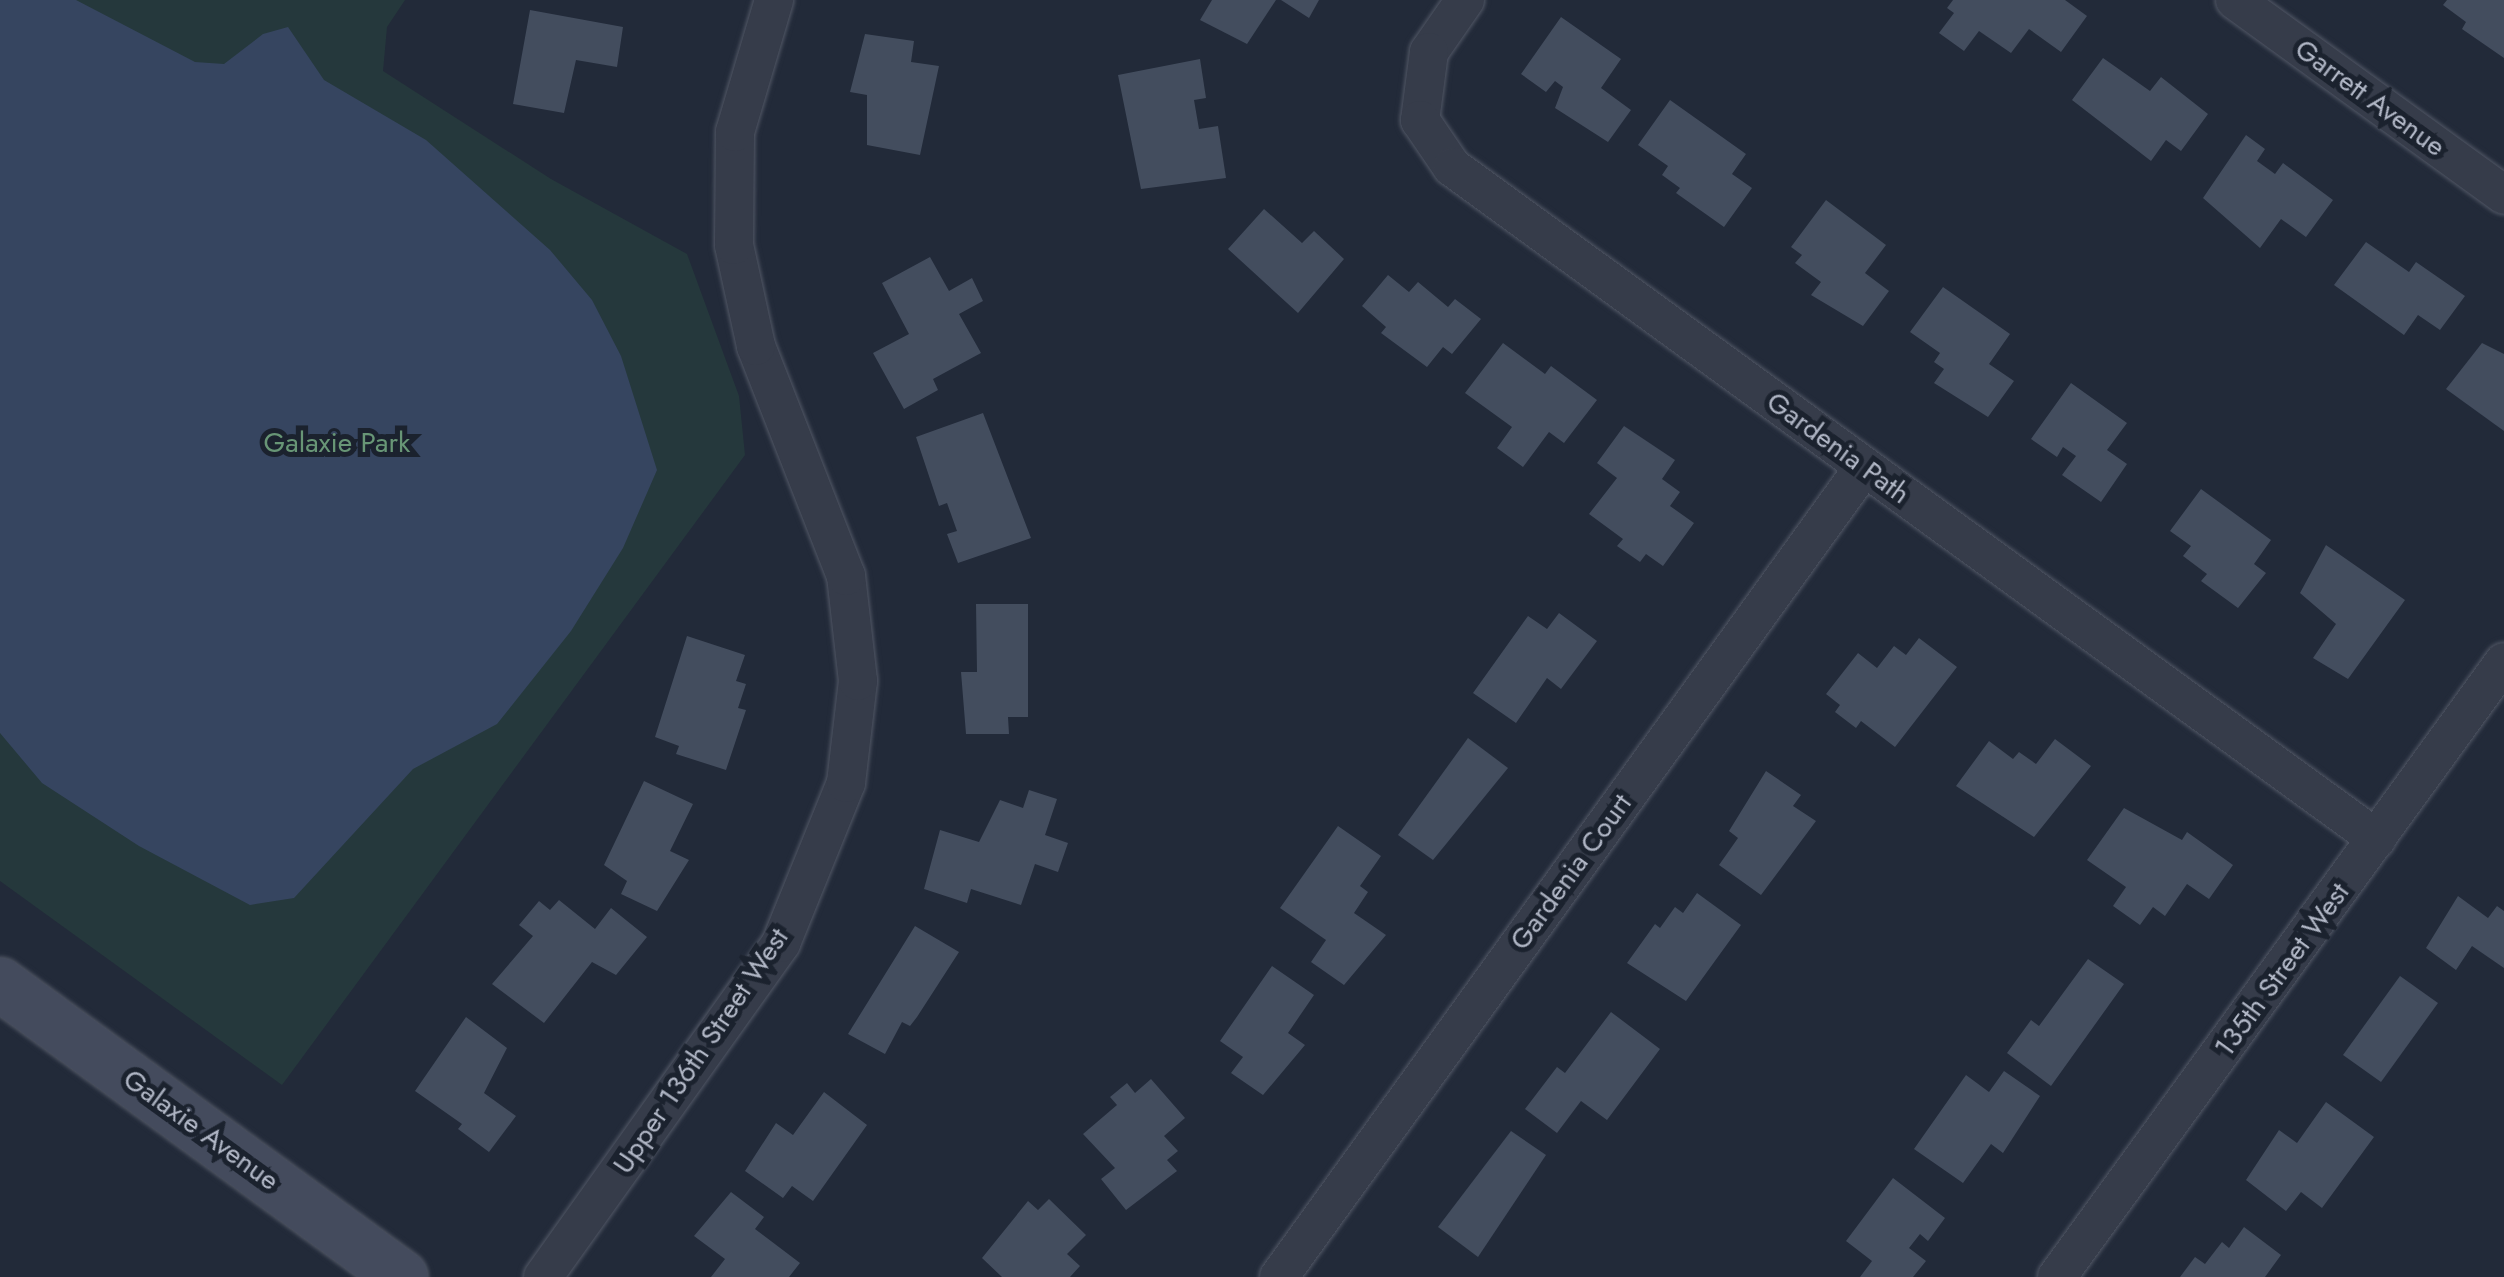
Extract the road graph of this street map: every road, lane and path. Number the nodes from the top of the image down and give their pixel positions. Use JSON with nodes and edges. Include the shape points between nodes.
{"nodes":[{"id":1,"x":774,"y":0,"type":"edge"},
{"id":2,"x":1464,"y":0,"type":"edge"},
{"id":3,"x":2235,"y":0,"type":"edge"},
{"id":4,"x":2504,"y":195,"type":"edge"},
{"id":5,"x":1864,"y":467,"type":"junction"},
{"id":6,"x":2504,"y":662,"type":"edge"},
{"id":7,"x":2378,"y":839,"type":"junction"},
{"id":8,"x":0,"y":984,"type":"edge"},
{"id":9,"x":402,"y":1277,"type":"edge"},
{"id":10,"x":543,"y":1277,"type":"edge"},
{"id":11,"x":1279,"y":1277,"type":"edge"},
{"id":12,"x":2057,"y":1277,"type":"edge"}],
"edges":[{"from":1,"to":10,"type":"street","name":"Upper 136th Street West","via":[[734,132],[734,245],[756,346],[846,576],[858,681],[846,783],[781,943]]},
{"from":2,"to":5,"type":"street","name":"Gardenia Path","via":[[1429,52],[1420,120],[1452,168]]},
{"from":3,"to":4,"type":"street","name":"Garrett Avenue"},
{"from":5,"to":7,"type":"street","name":"Gardenia Path"},
{"from":5,"to":11,"type":"street","name":"Gardenia Court"},
{"from":6,"to":7,"type":"street","name":"135th Street West"},
{"from":7,"to":12,"type":"street","name":"135th Street West"},
{"from":8,"to":9,"type":"street","name":"Galaxie Avenue"}]}
